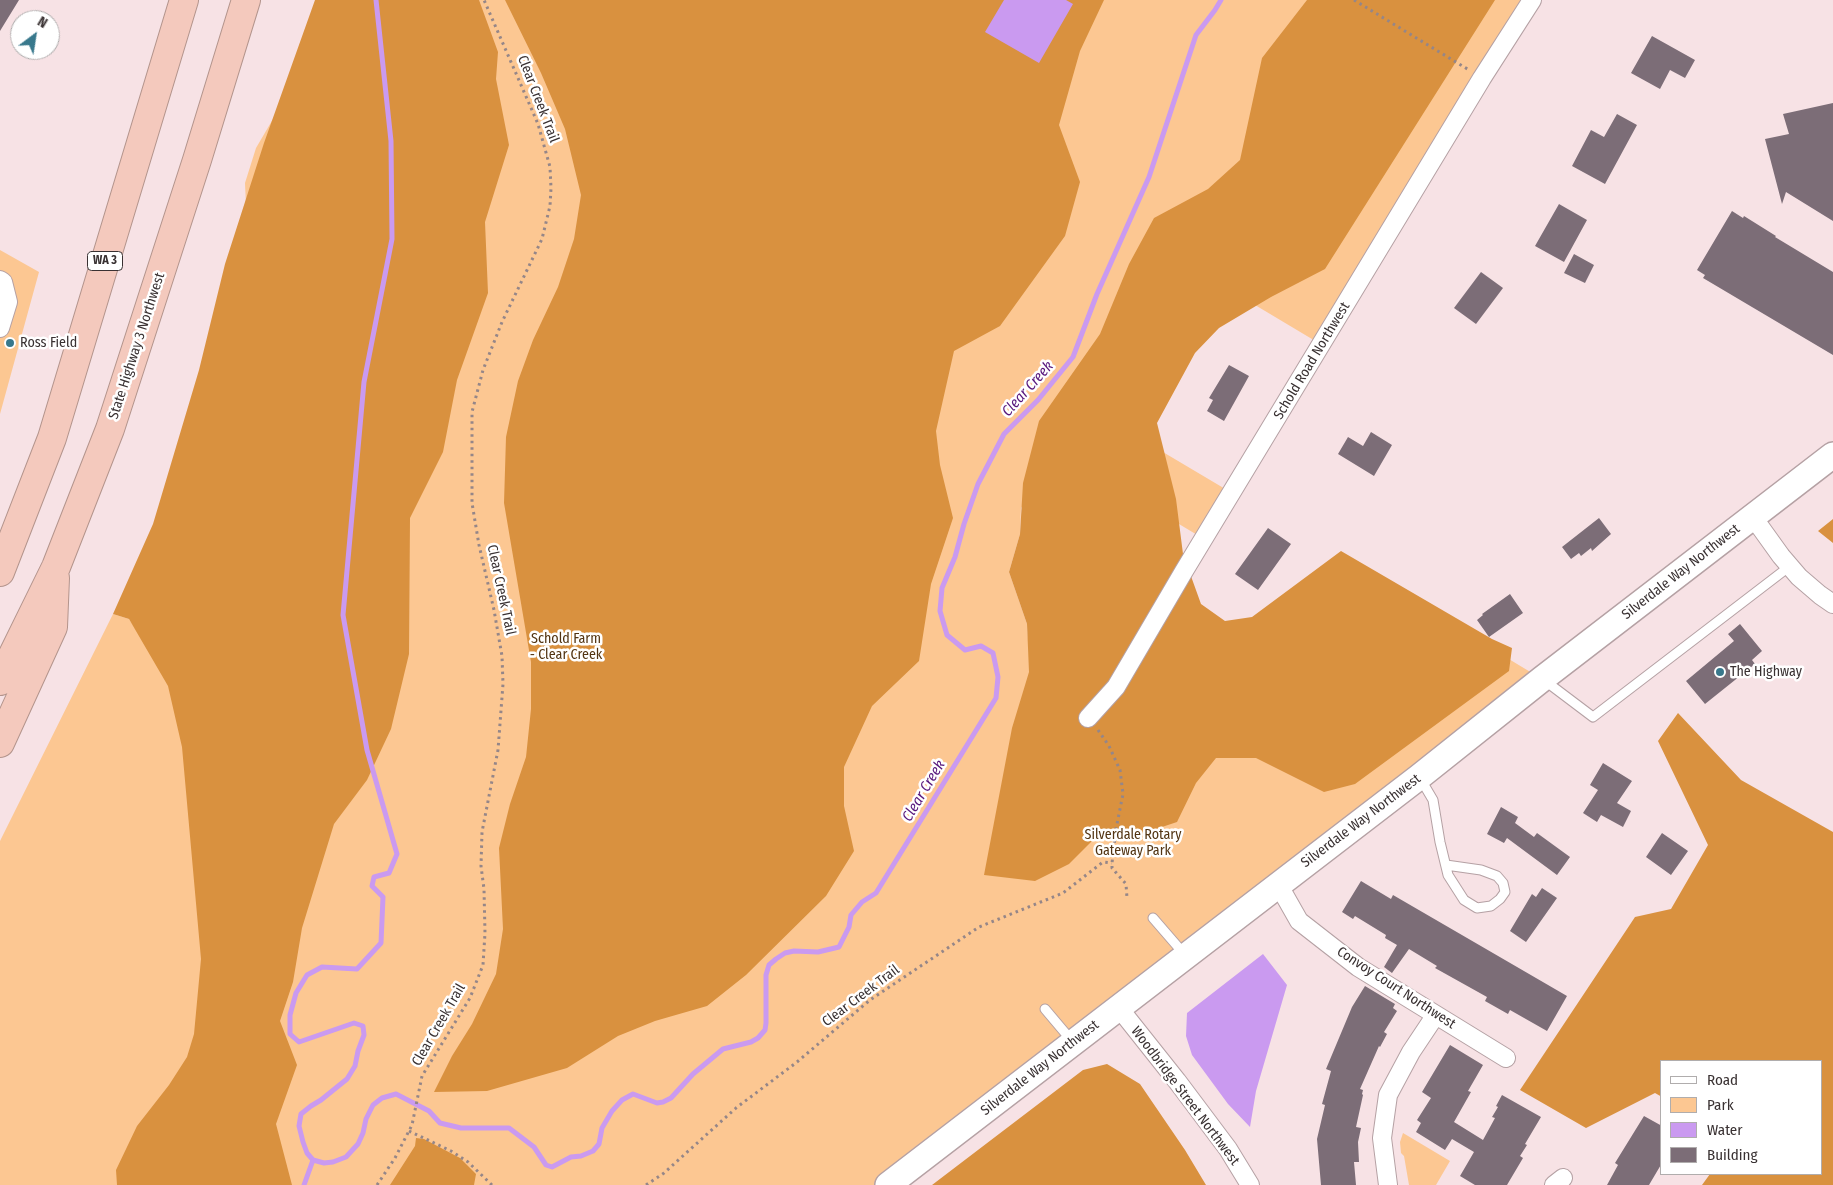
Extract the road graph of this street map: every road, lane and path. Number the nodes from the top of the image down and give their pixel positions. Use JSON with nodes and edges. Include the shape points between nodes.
{"nodes":[{"id":1,"x":184,"y":0,"type":"edge"},
{"id":2,"x":246,"y":0,"type":"edge"},
{"id":3,"x":484,"y":0,"type":"edge"},
{"id":4,"x":1354,"y":0,"type":"edge"},
{"id":5,"x":1532,"y":0,"type":"edge"},
{"id":6,"x":1482,"y":78,"type":"junction"},
{"id":7,"x":0,"y":280,"type":"edge"},
{"id":8,"x":0,"y":328,"type":"edge"},
{"id":9,"x":1833,"y":456,"type":"edge"},
{"id":10,"x":1753,"y":517,"type":"junction"},
{"id":11,"x":20,"y":520,"type":"junction"},
{"id":12,"x":0,"y":552,"type":"edge"},
{"id":13,"x":1790,"y":566,"type":"junction"},
{"id":14,"x":56,"y":567,"type":"junction"},
{"id":15,"x":0,"y":572,"type":"edge"},
{"id":16,"x":1833,"y":604,"type":"edge"},
{"id":17,"x":1542,"y":679,"type":"junction"},
{"id":18,"x":0,"y":681,"type":"edge"},
{"id":19,"x":1088,"y":718,"type":"joint"},
{"id":20,"x":0,"y":743,"type":"edge"},
{"id":21,"x":1420,"y":777,"type":"junction"},
{"id":22,"x":1112,"y":863,"type":"junction"},
{"id":23,"x":1446,"y":865,"type":"junction"},
{"id":24,"x":1278,"y":884,"type":"junction"},
{"id":25,"x":1127,"y":898,"type":"dead end"},
{"id":26,"x":1153,"y":918,"type":"dead end"},
{"id":27,"x":1186,"y":956,"type":"junction"},
{"id":28,"x":1119,"y":1008,"type":"junction"},
{"id":29,"x":1045,"y":1009,"type":"dead end"},
{"id":30,"x":1435,"y":1016,"type":"junction"},
{"id":31,"x":1072,"y":1042,"type":"junction"},
{"id":32,"x":1506,"y":1058,"type":"dead end"},
{"id":33,"x":409,"y":1131,"type":"junction"},
{"id":34,"x":377,"y":1185,"type":"edge"},
{"id":35,"x":492,"y":1185,"type":"edge"},
{"id":36,"x":646,"y":1185,"type":"edge"},
{"id":37,"x":888,"y":1185,"type":"edge"},
{"id":38,"x":1250,"y":1185,"type":"edge"},
{"id":39,"x":1388,"y":1185,"type":"edge"}],
"edges":[{"from":1,"to":11,"type":"highway","number":"WA 3","via":[[52,438]]},
{"from":2,"to":14,"type":"highway","name":"State Highway 3 Northwest","via":[[110,429]]},
{"from":3,"to":33,"type":"path","name":"Clear Creek Trail","via":[[538,124],[550,167],[550,206],[542,239],[483,370],[472,412],[472,502],[494,610],[504,684],[498,750],[482,832],[484,954],[480,975],[470,998],[425,1069]]},
{"from":4,"to":6,"type":"path"},
{"from":5,"to":6,"type":"street","name":"Schold Road Northwest"},
{"from":6,"to":19,"type":"street","name":"Schold Road Northwest","via":[[1116,686]]},
{"from":7,"to":8,"type":"street","via":[[8,302]]},
{"from":9,"to":10,"type":"main road","name":"Silverdale Way Northwest"},
{"from":10,"to":13,"type":"street"},
{"from":10,"to":17,"type":"main road","name":"Silverdale Way Northwest"},
{"from":11,"to":12,"type":"highway"},
{"from":11,"to":15,"type":"highway","number":"WA 3"},
{"from":13,"to":16,"type":"street"},
{"from":13,"to":17,"type":"lane","via":[[1593,718]]},
{"from":14,"to":18,"type":"highway","name":"State Highway 3 Northwest"},
{"from":14,"to":20,"type":"highway","via":[[53,627]]},
{"from":17,"to":21,"type":"main road","name":"Silverdale Way Northwest"},
{"from":19,"to":22,"type":"path","via":[[1109,746],[1120,770],[1123,794]]},
{"from":21,"to":23,"type":"lane","via":[[1433,800]]},
{"from":21,"to":24,"type":"main road","name":"Silverdale Way Northwest"},
{"from":22,"to":25,"type":"path","via":[[1112,868],[1126,884]]},
{"from":22,"to":36,"type":"path","name":"Clear Creek Trail","via":[[1103,862],[1063,894],[979,927],[870,1000]]},
{"from":23,"to":23,"type":"lane","via":[[1464,900],[1478,908],[1491,906],[1505,892],[1497,876]]},
{"from":24,"to":27,"type":"main road","name":"Silverdale Way Northwest"},
{"from":24,"to":30,"type":"street","name":"Convoy Court Northwest","via":[[1299,921],[1358,967]]},
{"from":26,"to":27,"type":"lane"},
{"from":27,"to":28,"type":"main road","name":"Silverdale Way Northwest"},
{"from":28,"to":31,"type":"main road","name":"Silverdale Way Northwest"},
{"from":28,"to":38,"type":"street","name":"Woodbridge Street Northwest","via":[[1228,1149]]},
{"from":29,"to":31,"type":"lane"},
{"from":30,"to":32,"type":"street","name":"Convoy Court Northwest"},
{"from":30,"to":39,"type":"street","via":[[1388,1095],[1382,1138]]},
{"from":31,"to":37,"type":"main road","name":"Silverdale Way Northwest"},
{"from":33,"to":34,"type":"path","name":"Clear Creek Trail"},
{"from":33,"to":35,"type":"path","via":[[468,1162]]}]}
